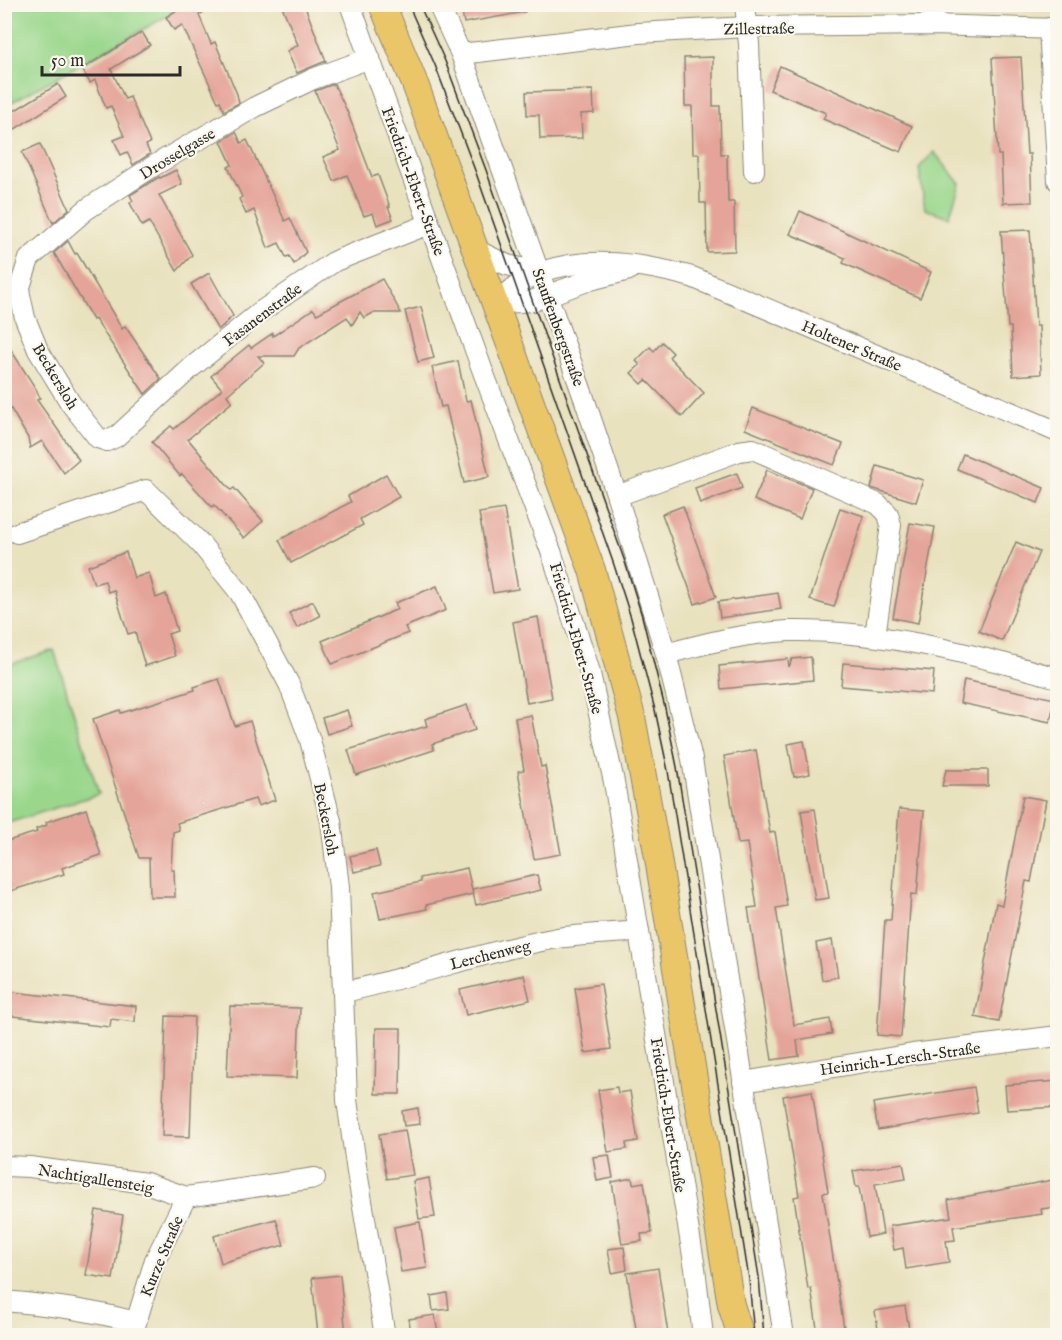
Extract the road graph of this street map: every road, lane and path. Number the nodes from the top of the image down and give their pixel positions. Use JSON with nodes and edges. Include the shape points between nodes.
{"nodes":[{"id":1,"x":350,"y":4,"type":"edge"},
{"id":2,"x":382,"y":4,"type":"edge"},
{"id":3,"x":438,"y":4,"type":"edge"},
{"id":4,"x":745,"y":4,"type":"edge"},
{"id":5,"x":934,"y":4,"type":"edge"},
{"id":6,"x":933,"y":26,"type":"junction"},
{"id":7,"x":747,"y":27,"type":"junction"},
{"id":8,"x":1054,"y":28,"type":"edge"},
{"id":9,"x":461,"y":54,"type":"junction"},
{"id":10,"x":370,"y":58,"type":"junction"},
{"id":11,"x":754,"y":171,"type":"dead end"},
{"id":12,"x":1058,"y":181,"type":"edge"},
{"id":13,"x":429,"y":224,"type":"junction"},
{"id":14,"x":474,"y":249,"type":"junction"},
{"id":15,"x":644,"y":267,"type":"junction"},
{"id":16,"x":539,"y":272,"type":"junction"},
{"id":17,"x":19,"y":290,"type":"joint"},
{"id":18,"x":539,"y":298,"type":"junction"},
{"id":19,"x":495,"y":304,"type":"junction"},
{"id":20,"x":505,"y":332,"type":"junction"},
{"id":21,"x":1058,"y":432,"type":"edge"},
{"id":22,"x":116,"y":437,"type":"joint"},
{"id":23,"x":617,"y":496,"type":"junction"},
{"id":24,"x":17,"y":533,"type":"dead end"},
{"id":25,"x":874,"y":636,"type":"junction"},
{"id":26,"x":666,"y":654,"type":"junction"},
{"id":27,"x":1058,"y":678,"type":"edge"},
{"id":28,"x":639,"y":931,"type":"junction"},
{"id":29,"x":344,"y":992,"type":"junction"},
{"id":30,"x":1058,"y":1036,"type":"edge"},
{"id":31,"x":743,"y":1082,"type":"junction"},
{"id":32,"x":4,"y":1166,"type":"edge"},
{"id":33,"x":315,"y":1178,"type":"dead end"},
{"id":34,"x":186,"y":1197,"type":"junction"},
{"id":35,"x":4,"y":1301,"type":"edge"},
{"id":36,"x":731,"y":1305,"type":"junction"},
{"id":37,"x":133,"y":1329,"type":"edge"},
{"id":38,"x":385,"y":1335,"type":"edge"},
{"id":39,"x":702,"y":1335,"type":"edge"},
{"id":40,"x":731,"y":1335,"type":"edge"},
{"id":41,"x":741,"y":1335,"type":"edge"},
{"id":42,"x":784,"y":1335,"type":"edge"}],
"edges":[{"from":1,"to":10,"type":"street","name":"Friedrich-Ebert-Straße"},
{"from":2,"to":14,"type":"main road","name":"Friedrich-Ebert-Straße"},
{"from":3,"to":9,"type":"street","name":"Stauffenbergstraße"},
{"from":4,"to":7,"type":"street"},
{"from":5,"to":6,"type":"street"},
{"from":6,"to":7,"type":"street","name":"Zillestraße"},
{"from":6,"to":8,"type":"street","name":"Zillestraße"},
{"from":7,"to":9,"type":"street","name":"Zillestraße","via":[[638,33]]},
{"from":7,"to":11,"type":"street"},
{"from":8,"to":12,"type":"street"},
{"from":9,"to":16,"type":"street","name":"Stauffenbergstraße"},
{"from":10,"to":13,"type":"street","name":"Friedrich-Ebert-Straße"},
{"from":10,"to":17,"type":"street","name":"Drosselgasse","via":[[313,79],[255,107],[87,209],[29,259]]},
{"from":13,"to":22,"type":"street","name":"Fasanenstraße","via":[[335,261],[269,306]]},
{"from":13,"to":28,"type":"street","name":"Friedrich-Ebert-Straße","via":[[552,554],[589,669],[614,782]]},
{"from":14,"to":16,"type":"street","name":"Holtener Straße","via":[[507,265]]},
{"from":14,"to":19,"type":"main road","name":"Friedrich-Ebert-Straße"},
{"from":15,"to":16,"type":"street","name":"Holtener Straße","via":[[595,262]]},
{"from":15,"to":18,"type":"street","name":"Holtener Straße"},
{"from":15,"to":21,"type":"street","name":"Holtener Straße","via":[[692,277]]},
{"from":16,"to":18,"type":"street","name":"Stauffenbergstraße"},
{"from":16,"to":19,"type":"street","name":"Holtener Straße"},
{"from":17,"to":22,"type":"street","name":"Beckersloh","via":[[38,350],[71,404],[98,438],[107,441]]},
{"from":18,"to":19,"type":"street","name":"Holtener Straße"},
{"from":18,"to":20,"type":"street"},
{"from":18,"to":23,"type":"street","name":"Stauffenbergstraße"},
{"from":19,"to":20,"type":"main road","name":"Friedrich-Ebert-Straße"},
{"from":20,"to":36,"type":"main road","name":"Friedrich-Ebert-Straße","via":[[592,570],[632,717]]},
{"from":23,"to":25,"type":"street","via":[[753,449],[878,504],[888,513],[891,525]]},
{"from":23,"to":26,"type":"street","name":"Stauffenbergstraße"},
{"from":24,"to":29,"type":"street","name":"Beckersloh","via":[[146,490],[200,543],[240,593],[289,684],[310,740],[331,821]]},
{"from":25,"to":26,"type":"street","via":[[786,632],[715,641]]},
{"from":25,"to":27,"type":"street"},
{"from":26,"to":31,"type":"street","name":"Stauffenbergstraße","via":[[692,759]]},
{"from":28,"to":29,"type":"street","name":"Lerchenweg","via":[[554,939]]},
{"from":28,"to":39,"type":"street","name":"Friedrich-Ebert-Straße","via":[[695,1268]]},
{"from":29,"to":38,"type":"street","name":"Beckersloh","via":[[347,1100]]},
{"from":30,"to":31,"type":"street","name":"Heinrich-Lersch-Straße","via":[[913,1053]]},
{"from":31,"to":42,"type":"street","name":"Stauffenbergstraße"},
{"from":32,"to":34,"type":"street","name":"Nachtigallensteig","via":[[146,1183]]},
{"from":33,"to":34,"type":"street","name":"Kurze Straße"},
{"from":34,"to":37,"type":"street","name":"Kurze Straße","via":[[155,1260]]},
{"from":35,"to":37,"type":"street","via":[[101,1313]]},
{"from":36,"to":40,"type":"main road","name":"Friedrich-Ebert-Straße"},
{"from":36,"to":41,"type":"main road","name":"Friedrich-Ebert-Straße"}]}
